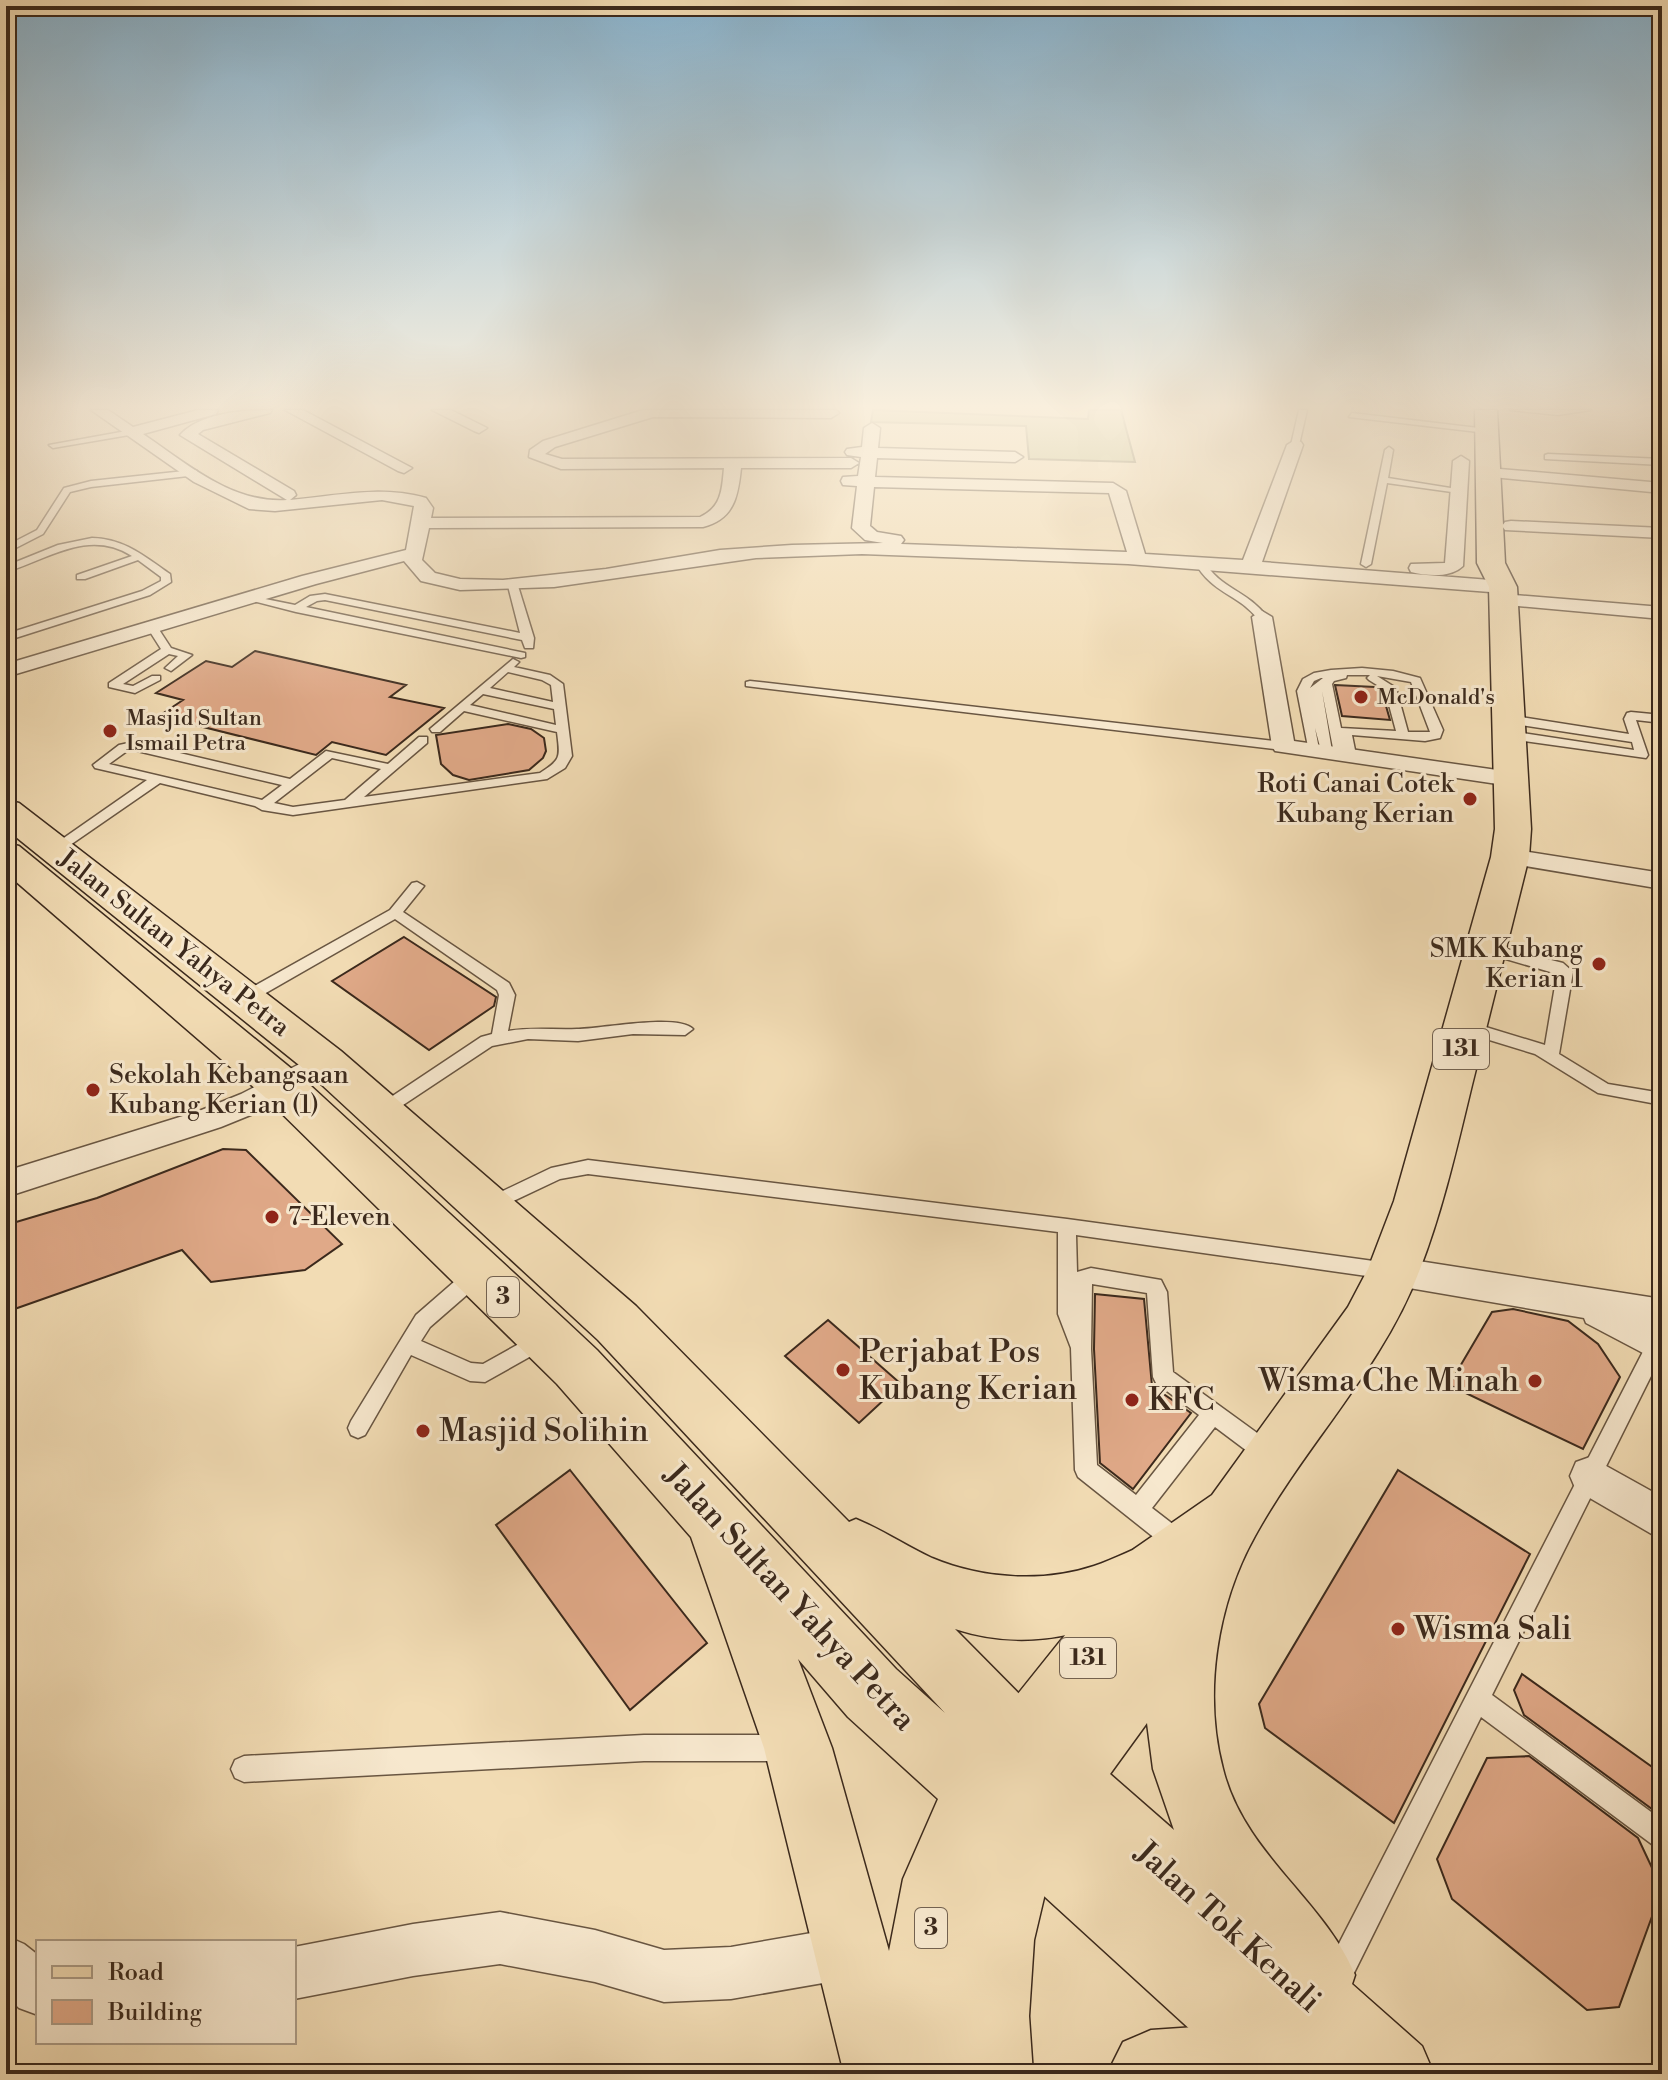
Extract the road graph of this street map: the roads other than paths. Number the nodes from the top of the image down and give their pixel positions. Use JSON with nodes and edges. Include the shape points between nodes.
{"nodes":[{"id":1,"x":56,"y":507,"type":"edge"},
{"id":2,"x":423,"y":507,"type":"edge"},
{"id":3,"x":726,"y":507,"type":"edge"},
{"id":4,"x":859,"y":507,"type":"edge"},
{"id":5,"x":1123,"y":507,"type":"edge"},
{"id":6,"x":1273,"y":507,"type":"edge"},
{"id":7,"x":1378,"y":507,"type":"edge"},
{"id":8,"x":1458,"y":507,"type":"edge"},
{"id":9,"x":1495,"y":507,"type":"edge"},
{"id":10,"x":1505,"y":507,"type":"edge"},
{"id":11,"x":421,"y":523,"type":"junction"},
{"id":12,"x":1511,"y":526,"type":"junction"},
{"id":13,"x":1662,"y":533,"type":"edge"},
{"id":14,"x":871,"y":536,"type":"junction"},
{"id":15,"x":844,"y":542,"type":"junction"},
{"id":16,"x":6,"y":550,"type":"edge"},
{"id":17,"x":1136,"y":551,"type":"junction"},
{"id":18,"x":415,"y":553,"type":"junction"},
{"id":19,"x":138,"y":557,"type":"junction"},
{"id":20,"x":1254,"y":559,"type":"junction"},
{"id":21,"x":1199,"y":561,"type":"junction"},
{"id":22,"x":1366,"y":564,"type":"junction"},
{"id":23,"x":6,"y":569,"type":"edge"},
{"id":24,"x":81,"y":577,"type":"dead end"},
{"id":25,"x":513,"y":586,"type":"junction"},
{"id":26,"x":1503,"y":594,"type":"junction"},
{"id":27,"x":255,"y":596,"type":"junction"},
{"id":28,"x":301,"y":605,"type":"junction"},
{"id":29,"x":1656,"y":612,"type":"edge"},
{"id":30,"x":1262,"y":617,"type":"joint"},
{"id":31,"x":152,"y":627,"type":"junction"},
{"id":32,"x":1662,"y":633,"type":"edge"},
{"id":33,"x":6,"y":638,"type":"edge"},
{"id":34,"x":529,"y":638,"type":"junction"},
{"id":35,"x":167,"y":650,"type":"junction"},
{"id":36,"x":521,"y":655,"type":"junction"},
{"id":37,"x":171,"y":668,"type":"dead end"},
{"id":38,"x":506,"y":668,"type":"junction"},
{"id":39,"x":6,"y":671,"type":"edge"},
{"id":40,"x":156,"y":678,"type":"dead end"},
{"id":41,"x":750,"y":684,"type":"dead end"},
{"id":42,"x":481,"y":690,"type":"junction"},
{"id":43,"x":461,"y":707,"type":"junction"},
{"id":44,"x":560,"y":707,"type":"junction"},
{"id":45,"x":1662,"y":719,"type":"edge"},
{"id":46,"x":1509,"y":727,"type":"junction"},
{"id":47,"x":436,"y":729,"type":"dead end"},
{"id":48,"x":563,"y":730,"type":"junction"},
{"id":49,"x":1403,"y":736,"type":"junction"},
{"id":50,"x":1636,"y":739,"type":"junction"},
{"id":51,"x":423,"y":740,"type":"dead end"},
{"id":52,"x":1330,"y":741,"type":"junction"},
{"id":53,"x":1283,"y":746,"type":"junction"},
{"id":54,"x":391,"y":768,"type":"junction"},
{"id":55,"x":1511,"y":779,"type":"junction"},
{"id":56,"x":156,"y":780,"type":"junction"},
{"id":57,"x":291,"y":783,"type":"junction"},
{"id":58,"x":348,"y":804,"type":"junction"},
{"id":59,"x":262,"y":806,"type":"junction"},
{"id":60,"x":6,"y":811,"type":"edge"},
{"id":61,"x":55,"y":849,"type":"junction"},
{"id":62,"x":6,"y":854,"type":"edge"},
{"id":63,"x":1510,"y":857,"type":"junction"},
{"id":64,"x":1662,"y":881,"type":"edge"},
{"id":65,"x":417,"y":886,"type":"dead end"},
{"id":66,"x":395,"y":913,"type":"junction"},
{"id":67,"x":1487,"y":949,"type":"junction"},
{"id":68,"x":245,"y":998,"type":"junction"},
{"id":69,"x":1466,"y":1027,"type":"junction"},
{"id":70,"x":685,"y":1029,"type":"dead end"},
{"id":71,"x":499,"y":1038,"type":"junction"},
{"id":72,"x":1551,"y":1055,"type":"junction"},
{"id":73,"x":304,"y":1074,"type":"junction"},
{"id":74,"x":1662,"y":1099,"type":"edge"},
{"id":75,"x":380,"y":1112,"type":"junction"},
{"id":76,"x":6,"y":1184,"type":"edge"},
{"id":77,"x":486,"y":1207,"type":"junction"},
{"id":78,"x":1067,"y":1226,"type":"junction"},
{"id":79,"x":1393,"y":1272,"type":"junction"},
{"id":80,"x":478,"y":1273,"type":"junction"},
{"id":81,"x":1660,"y":1335,"type":"edge"},
{"id":82,"x":546,"y":1337,"type":"junction"},
{"id":83,"x":407,"y":1344,"type":"junction"},
{"id":84,"x":1081,"y":1349,"type":"junction"},
{"id":85,"x":1212,"y":1414,"type":"junction"},
{"id":86,"x":358,"y":1428,"type":"dead end"},
{"id":87,"x":1273,"y":1457,"type":"junction"},
{"id":88,"x":1590,"y":1476,"type":"junction"},
{"id":89,"x":1137,"y":1511,"type":"junction"},
{"id":90,"x":803,"y":1517,"type":"junction"},
{"id":91,"x":713,"y":1518,"type":"junction"},
{"id":92,"x":1662,"y":1520,"type":"edge"},
{"id":93,"x":1192,"y":1560,"type":"junction"},
{"id":94,"x":1478,"y":1700,"type":"junction"},
{"id":95,"x":798,"y":1748,"type":"junction"},
{"id":96,"x":244,"y":1769,"type":"dead end"},
{"id":97,"x":1023,"y":1787,"type":"junction"},
{"id":98,"x":1662,"y":1836,"type":"edge"},
{"id":99,"x":852,"y":1952,"type":"junction"},
{"id":100,"x":6,"y":1962,"type":"edge"},
{"id":101,"x":296,"y":1973,"type":"edge"},
{"id":102,"x":36,"y":1987,"type":"edge"},
{"id":103,"x":1330,"y":1991,"type":"junction"},
{"id":104,"x":884,"y":2074,"type":"edge"},
{"id":105,"x":926,"y":2074,"type":"edge"},
{"id":106,"x":993,"y":2074,"type":"edge"},
{"id":107,"x":1147,"y":2074,"type":"edge"},
{"id":108,"x":1253,"y":2074,"type":"edge"},
{"id":109,"x":1299,"y":2074,"type":"edge"},
{"id":110,"x":1394,"y":2074,"type":"edge"},
{"id":111,"x":1402,"y":2074,"type":"edge"}],
"edges":[{"from":1,"to":16,"type":"lane","via":[[40,532]]},
{"from":2,"to":11,"type":"street"},
{"from":3,"to":11,"type":"street","via":[[703,522]]},
{"from":4,"to":14,"type":"street","via":[[861,528]]},
{"from":5,"to":17,"type":"street"},
{"from":6,"to":20,"type":"street"},
{"from":7,"to":22,"type":"lane"},
{"from":8,"to":22,"type":"street","via":[[1454,566]]},
{"from":9,"to":26,"type":"main road","number":"131","via":[[1491,563]]},
{"from":10,"to":12,"type":"main road","number":"131"},
{"from":11,"to":18,"type":"street"},
{"from":12,"to":13,"type":"street"},
{"from":12,"to":26,"type":"main road","number":"131","via":[[1514,566]]},
{"from":14,"to":15,"type":"street"},
{"from":14,"to":17,"type":"street"},
{"from":15,"to":17,"type":"street"},
{"from":15,"to":25,"type":"street"},
{"from":17,"to":21,"type":"street"},
{"from":18,"to":25,"type":"street","via":[[415,569],[425,577],[465,587]]},
{"from":18,"to":27,"type":"street"},
{"from":19,"to":23,"type":"lane","via":[[119,544],[93,541]]},
{"from":19,"to":24,"type":"lane"},
{"from":19,"to":33,"type":"lane","via":[[166,576],[166,582]]},
{"from":20,"to":21,"type":"street"},
{"from":20,"to":22,"type":"street"},
{"from":20,"to":26,"type":"street"},
{"from":21,"to":30,"type":"lane","via":[[1210,581],[1248,600]]},
{"from":25,"to":34,"type":"lane"},
{"from":26,"to":29,"type":"street"},
{"from":26,"to":46,"type":"main road","number":"131"},
{"from":27,"to":28,"type":"lane"},
{"from":27,"to":28,"type":"lane"},
{"from":27,"to":31,"type":"street"},
{"from":28,"to":34,"type":"lane","via":[[325,597]]},
{"from":28,"to":36,"type":"lane"},
{"from":29,"to":32,"type":"street"},
{"from":30,"to":53,"type":"street"},
{"from":31,"to":35,"type":"lane"},
{"from":31,"to":39,"type":"street"},
{"from":34,"to":36,"type":"lane"},
{"from":35,"to":37,"type":"lane","via":[[187,656]]},
{"from":35,"to":40,"type":"lane","via":[[113,685],[135,690]]},
{"from":36,"to":38,"type":"lane"},
{"from":38,"to":42,"type":"lane"},
{"from":38,"to":44,"type":"lane","via":[[553,680]]},
{"from":41,"to":53,"type":"lane"},
{"from":42,"to":43,"type":"lane"},
{"from":42,"to":44,"type":"lane"},
{"from":43,"to":47,"type":"lane"},
{"from":43,"to":48,"type":"lane"},
{"from":44,"to":48,"type":"lane"},
{"from":45,"to":50,"type":"lane","via":[[1631,716]]},
{"from":46,"to":50,"type":"lane"},
{"from":46,"to":50,"type":"lane","via":[[1642,755]]},
{"from":46,"to":55,"type":"main road","number":"131"},
{"from":48,"to":58,"type":"lane","via":[[565,761],[543,776]]},
{"from":49,"to":52,"type":"lane"},
{"from":49,"to":52,"type":"lane","via":[[1386,683],[1330,678],[1314,691]]},
{"from":49,"to":52,"type":"lane","via":[[1436,735],[1418,682],[1403,676],[1339,672],[1309,679],[1303,691]]},
{"from":51,"to":54,"type":"lane"},
{"from":52,"to":53,"type":"street"},
{"from":52,"to":55,"type":"street"},
{"from":54,"to":57,"type":"lane","via":[[330,754]]},
{"from":54,"to":58,"type":"lane"},
{"from":55,"to":63,"type":"main road","number":"131"},
{"from":56,"to":57,"type":"lane","via":[[99,765],[133,746]]},
{"from":56,"to":59,"type":"lane"},
{"from":56,"to":61,"type":"lane"},
{"from":57,"to":59,"type":"lane"},
{"from":58,"to":59,"type":"lane","via":[[293,811]]},
{"from":60,"to":61,"type":"main road","name":"Jalan Sultan Yahya Petra","number":"3"},
{"from":61,"to":68,"type":"main road","name":"Jalan Sultan Yahya Petra","number":"3"},
{"from":62,"to":73,"type":"main road","name":"Jalan Sultan Yahya Petra","number":"3"},
{"from":63,"to":64,"type":"street"},
{"from":63,"to":67,"type":"main road","number":"131"},
{"from":65,"to":66,"type":"lane"},
{"from":66,"to":68,"type":"lane"},
{"from":66,"to":71,"type":"lane","via":[[504,987]]},
{"from":67,"to":69,"type":"main road","number":"131"},
{"from":67,"to":72,"type":"lane","via":[[1565,972]]},
{"from":68,"to":73,"type":"main road","name":"Jalan Sultan Yahya Petra","number":"3"},
{"from":69,"to":72,"type":"lane"},
{"from":69,"to":79,"type":"main road","number":"131","via":[[1419,1201]]},
{"from":70,"to":71,"type":"lane"},
{"from":71,"to":75,"type":"lane"},
{"from":72,"to":74,"type":"lane","via":[[1604,1089]]},
{"from":73,"to":75,"type":"main road","name":"Jalan Sultan Yahya Petra","number":"3"},
{"from":73,"to":76,"type":"street","via":[[210,1119]]},
{"from":73,"to":80,"type":"main road","name":"Jalan Sultan Yahya Petra","number":"3"},
{"from":75,"to":77,"type":"main road","name":"Jalan Sultan Yahya Petra","number":"3"},
{"from":77,"to":78,"type":"lane","via":[[557,1173],[588,1167]]},
{"from":77,"to":90,"type":"main road","name":"Jalan Sultan Yahya Petra","number":"3","via":[[617,1323]]},
{"from":78,"to":79,"type":"lane"},
{"from":78,"to":84,"type":"lane","via":[[1068,1314]]},
{"from":79,"to":81,"type":"street","via":[[1580,1302]]},
{"from":79,"to":87,"type":"main road","number":"131","via":[[1367,1324]]},
{"from":80,"to":82,"type":"main road","name":"Jalan Sultan Yahya Petra","number":"3"},
{"from":80,"to":83,"type":"lane","via":[[423,1321]]},
{"from":81,"to":88,"type":"lane"},
{"from":82,"to":83,"type":"lane","via":[[485,1373],[470,1372]]},
{"from":82,"to":91,"type":"main road","name":"Jalan Sultan Yahya Petra","number":"3"},
{"from":83,"to":86,"type":"lane"},
{"from":84,"to":85,"type":"lane","via":[[1083,1278],[1150,1284],[1157,1292],[1163,1377]]},
{"from":84,"to":89,"type":"lane","via":[[1086,1470]]},
{"from":85,"to":87,"type":"lane"},
{"from":85,"to":89,"type":"lane"},
{"from":87,"to":93,"type":"main road","number":"131"},
{"from":88,"to":92,"type":"street"},
{"from":88,"to":94,"type":"lane"},
{"from":89,"to":93,"type":"lane"},
{"from":90,"to":93,"type":"main road","via":[[901,1578],[992,1605],[1078,1603]]},
{"from":90,"to":97,"type":"main road","name":"Jalan Sultan Yahya Petra","number":"3"},
{"from":91,"to":95,"type":"main road"},
{"from":91,"to":97,"type":"main road","name":"Jalan Sultan Yahya Petra","number":"3","via":[[872,1693]]},
{"from":93,"to":97,"type":"main road","number":"131"},
{"from":93,"to":103,"type":"main road","via":[[1178,1718],[1187,1774],[1215,1841],[1250,1897]]},
{"from":94,"to":98,"type":"lane"},
{"from":94,"to":103,"type":"lane"},
{"from":95,"to":96,"type":"lane","via":[[644,1748]]},
{"from":95,"to":99,"type":"main road"},
{"from":97,"to":105,"type":"main road","number":"3","via":[[948,1855],[932,1919],[925,1985]]},
{"from":97,"to":106,"type":"main road","via":[[996,1940],[990,2016]]},
{"from":97,"to":109,"type":"main road","name":"Jalan Sultan Yahya Petra"},
{"from":97,"to":110,"type":"main road","name":"Jalan Tok Kenali"},
{"from":99,"to":101,"type":"street","via":[[731,1973],[664,1976],[500,1938]]},
{"from":99,"to":104,"type":"main road"},
{"from":100,"to":102,"type":"street"},
{"from":103,"to":111,"type":"main road"},
{"from":107,"to":108,"type":"main road","via":[[1210,2066]]}]}
